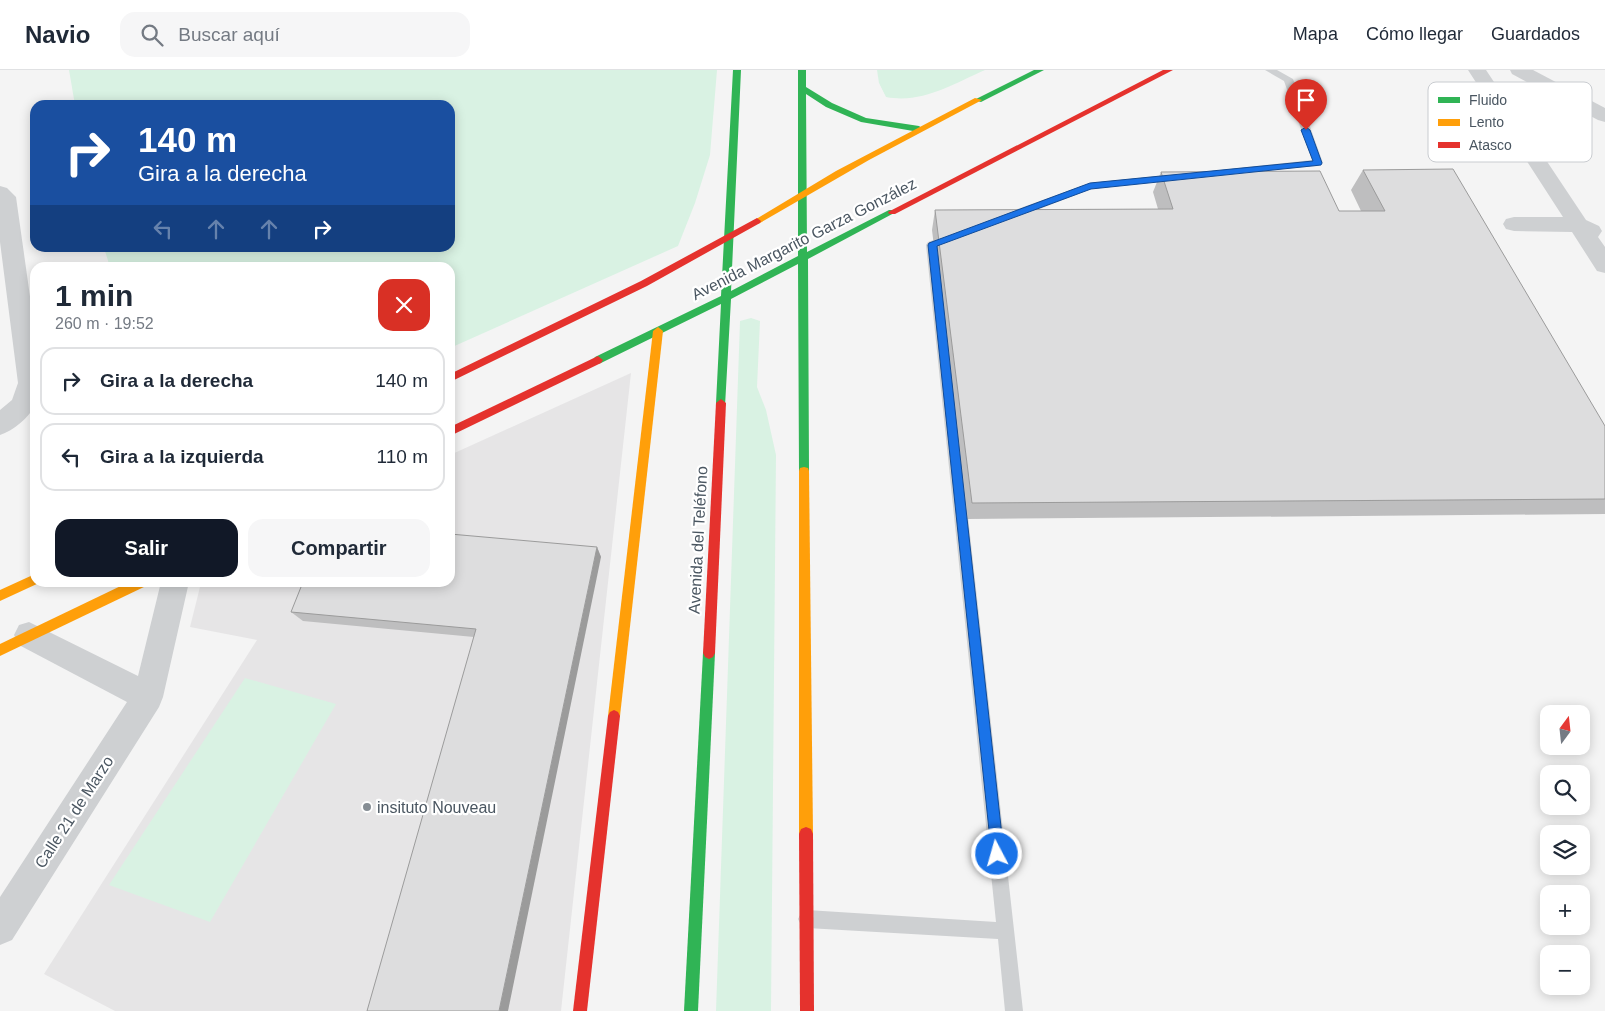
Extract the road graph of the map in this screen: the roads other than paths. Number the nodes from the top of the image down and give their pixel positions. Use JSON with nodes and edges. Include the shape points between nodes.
{"nodes":[{"id":1,"x":737,"y":70,"type":"edge"},
{"id":2,"x":802,"y":70,"type":"edge"},
{"id":3,"x":1040,"y":70,"type":"edge"},
{"id":4,"x":1169,"y":70,"type":"edge"},
{"id":5,"x":1270,"y":70,"type":"edge"},
{"id":6,"x":1477,"y":70,"type":"edge"},
{"id":7,"x":1519,"y":70,"type":"edge"},
{"id":8,"x":1485,"y":82,"type":"edge"},
{"id":9,"x":1541,"y":82,"type":"edge"},
{"id":10,"x":802,"y":88,"type":"junction"},
{"id":11,"x":1592,"y":109,"type":"edge"},
{"id":12,"x":1605,"y":116,"type":"edge"},
{"id":13,"x":919,"y":129,"type":"junction"},
{"id":14,"x":1537,"y":162,"type":"edge"},
{"id":15,"x":0,"y":193,"type":"edge"},
{"id":16,"x":803,"y":194,"type":"junction"},
{"id":17,"x":997,"y":221,"type":"edge"},
{"id":18,"x":1514,"y":224,"type":"dead end"},
{"id":19,"x":1578,"y":225,"type":"junction"},
{"id":20,"x":960,"y":234,"type":"edge"},
{"id":21,"x":728,"y":239,"type":"junction"},
{"id":22,"x":1605,"y":239,"type":"edge"},
{"id":23,"x":804,"y":258,"type":"junction"},
{"id":24,"x":1605,"y":265,"type":"edge"},
{"id":25,"x":726,"y":297,"type":"junction"},
{"id":26,"x":658,"y":331,"type":"junction"},
{"id":27,"x":455,"y":376,"type":"edge"},
{"id":28,"x":0,"y":425,"type":"edge"},
{"id":29,"x":455,"y":430,"type":"edge"},
{"id":30,"x":30,"y":581,"type":"edge"},
{"id":31,"x":131,"y":587,"type":"edge"},
{"id":32,"x":174,"y":587,"type":"edge"},
{"id":33,"x":0,"y":596,"type":"edge"},
{"id":34,"x":29,"y":635,"type":"junction"},
{"id":35,"x":0,"y":650,"type":"edge"},
{"id":36,"x":148,"y":697,"type":"junction"},
{"id":37,"x":807,"y":919,"type":"junction"},
{"id":38,"x":0,"y":928,"type":"edge"},
{"id":39,"x":1005,"y":930,"type":"junction"},
{"id":40,"x":580,"y":1011,"type":"edge"},
{"id":41,"x":691,"y":1011,"type":"edge"},
{"id":42,"x":807,"y":1011,"type":"edge"},
{"id":43,"x":1014,"y":1011,"type":"edge"}],
"edges":[{"from":1,"to":21,"type":"main road","name":"Avenida del Teléfono"},
{"from":2,"to":10,"type":"main road"},
{"from":3,"to":13,"type":"main road"},
{"from":4,"to":23,"type":"main road","name":"Avenida Margarito Garza González"},
{"from":5,"to":17,"type":"lane","via":[[1288,79],[1318,163],[1090,186]]},
{"from":6,"to":8,"type":"street"},
{"from":7,"to":9,"type":"street"},
{"from":10,"to":13,"type":"main road","via":[[856,118]]},
{"from":10,"to":16,"type":"main road"},
{"from":11,"to":12,"type":"street"},
{"from":13,"to":16,"type":"main road"},
{"from":14,"to":19,"type":"street"},
{"from":15,"to":28,"type":"street","via":[[6,197],[30,383],[23,405]]},
{"from":16,"to":21,"type":"main road"},
{"from":16,"to":23,"type":"main road"},
{"from":18,"to":19,"type":"street"},
{"from":19,"to":22,"type":"street"},
{"from":19,"to":24,"type":"street"},
{"from":20,"to":39,"type":"lane","via":[[932,245]]},
{"from":21,"to":25,"type":"main road","name":"Avenida del Teléfono"},
{"from":21,"to":27,"type":"main road"},
{"from":23,"to":25,"type":"main road","name":"Avenida Margarito Garza González"},
{"from":23,"to":37,"type":"main road"},
{"from":25,"to":26,"type":"main road","name":"Avenida Margarito Garza González"},
{"from":25,"to":41,"type":"main road","name":"Avenida del Teléfono"},
{"from":26,"to":29,"type":"main road","name":"Avenida Margarito Garza González"},
{"from":26,"to":40,"type":"main road"},
{"from":30,"to":33,"type":"main road"},
{"from":31,"to":34,"type":"main road"},
{"from":32,"to":36,"type":"street","name":"Calle 21 de Marzo"},
{"from":34,"to":35,"type":"main road"},
{"from":34,"to":36,"type":"street"},
{"from":36,"to":38,"type":"street","name":"Calle 21 de Marzo"},
{"from":37,"to":39,"type":"lane"},
{"from":37,"to":42,"type":"main road"},
{"from":39,"to":43,"type":"lane"}]}
